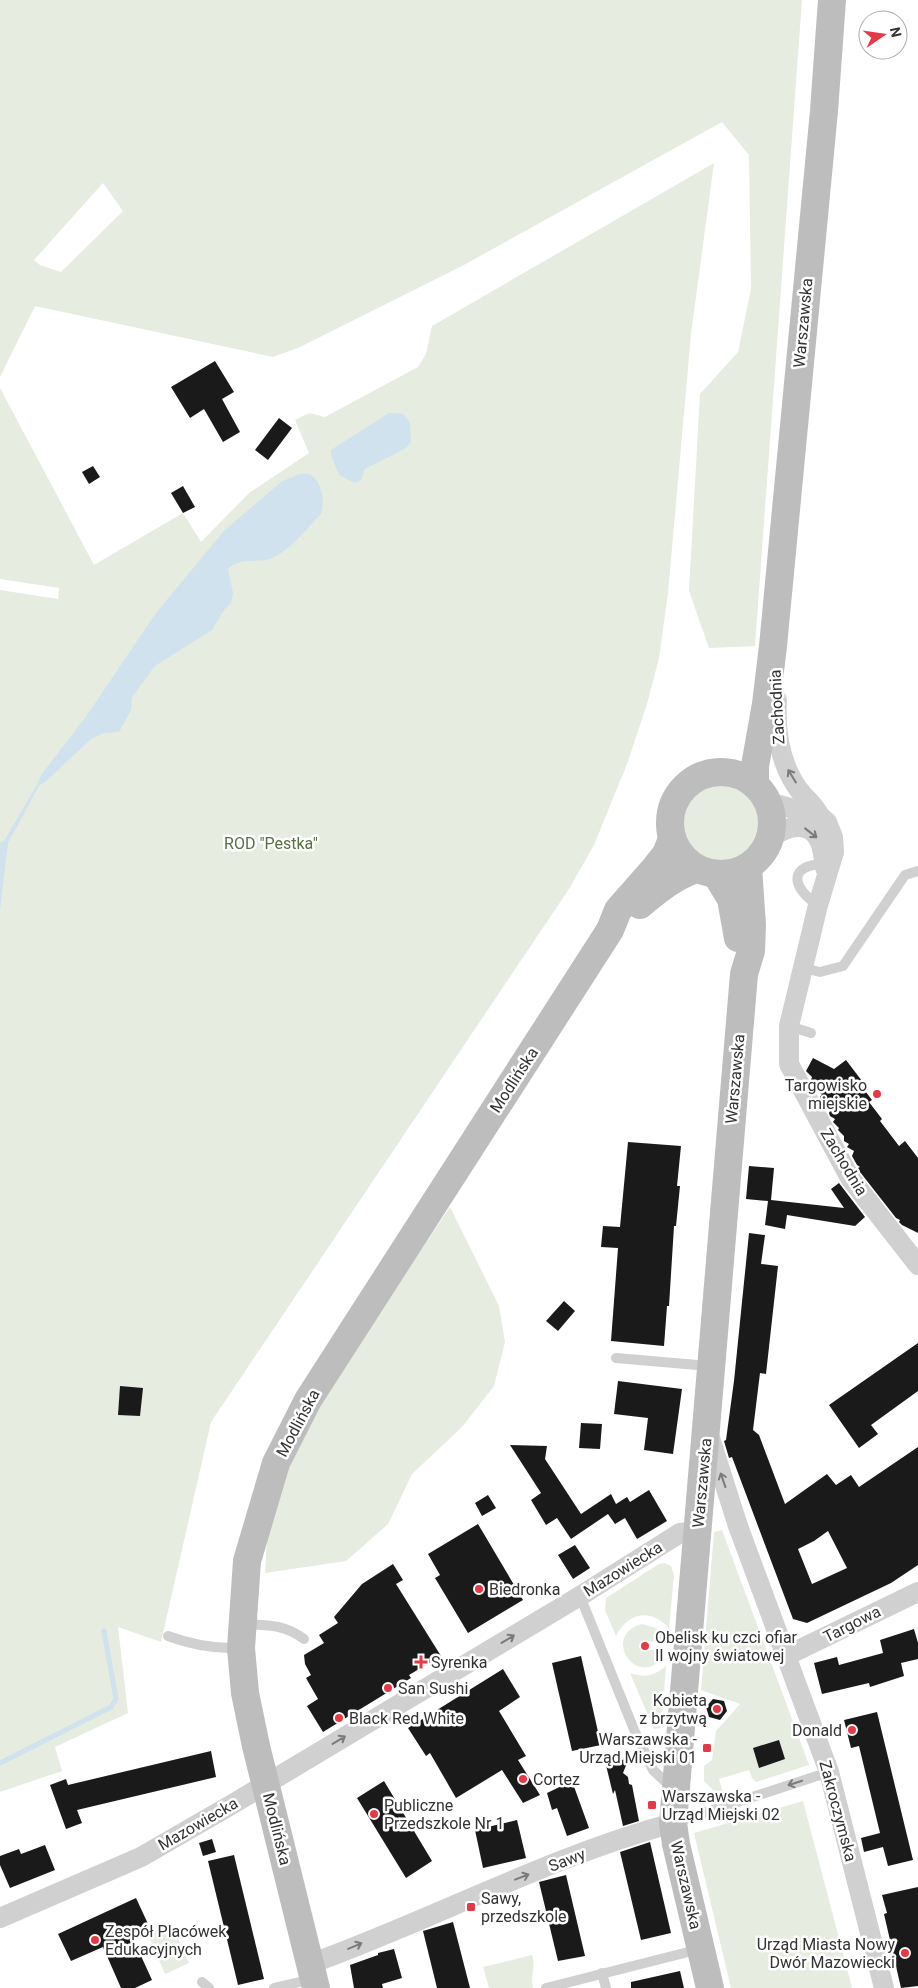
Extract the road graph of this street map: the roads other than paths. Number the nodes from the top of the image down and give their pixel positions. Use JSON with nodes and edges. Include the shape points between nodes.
{"nodes":[{"id":1,"x":832,"y":0,"type":"edge"},
{"id":2,"x":773,"y":646,"type":"junction"},
{"id":3,"x":723,"y":772,"type":"junction"},
{"id":4,"x":762,"y":795,"type":"junction"},
{"id":5,"x":820,"y":816,"type":"junction"},
{"id":6,"x":770,"y":838,"type":"junction"},
{"id":7,"x":672,"y":839,"type":"junction"},
{"id":8,"x":748,"y":867,"type":"junction"},
{"id":9,"x":825,"y":869,"type":"junction"},
{"id":10,"x":918,"y":871,"type":"edge"},
{"id":11,"x":707,"y":872,"type":"junction"},
{"id":12,"x":610,"y":930,"type":"junction"},
{"id":13,"x":803,"y":968,"type":"junction"},
{"id":14,"x":744,"y":974,"type":"junction"},
{"id":15,"x":789,"y":1026,"type":"junction"},
{"id":16,"x":811,"y":1033,"type":"dead end"},
{"id":17,"x":918,"y":1266,"type":"edge"},
{"id":18,"x":616,"y":1358,"type":"dead end"},
{"id":19,"x":712,"y":1366,"type":"junction"},
{"id":20,"x":706,"y":1424,"type":"junction"},
{"id":21,"x":700,"y":1501,"type":"junction"},
{"id":22,"x":738,"y":1526,"type":"junction"},
{"id":23,"x":698,"y":1531,"type":"junction"},
{"id":24,"x":918,"y":1592,"type":"edge"},
{"id":25,"x":580,"y":1596,"type":"junction"},
{"id":26,"x":168,"y":1636,"type":"dead end"},
{"id":27,"x":242,"y":1636,"type":"junction"},
{"id":28,"x":304,"y":1638,"type":"dead end"},
{"id":29,"x":786,"y":1656,"type":"junction"},
{"id":30,"x":829,"y":1772,"type":"junction"},
{"id":31,"x":266,"y":1784,"type":"junction"},
{"id":32,"x":676,"y":1792,"type":"junction"},
{"id":33,"x":673,"y":1823,"type":"junction"},
{"id":34,"x":0,"y":1918,"type":"edge"},
{"id":35,"x":701,"y":1949,"type":"junction"},
{"id":36,"x":602,"y":1973,"type":"junction"},
{"id":37,"x":313,"y":1977,"type":"edge"},
{"id":38,"x":274,"y":1988,"type":"edge"},
{"id":39,"x":546,"y":1988,"type":"edge"},
{"id":40,"x":606,"y":1988,"type":"edge"},
{"id":41,"x":710,"y":1988,"type":"edge"},
{"id":42,"x":884,"y":1988,"type":"edge"}],
"edges":[{"from":1,"to":2,"type":"main road","name":"Warszawska"},
{"from":2,"to":3,"type":"main road","name":"Warszawska","via":[[739,747]]},
{"from":2,"to":4,"type":"main road","name":"Warszawska","via":[[755,766]]},
{"from":5,"to":2,"type":"street","name":"Zachodnia","one_way":true,"via":[[814,804],[798,788],[780,753],[775,723],[777,697]]},
{"from":3,"to":4,"type":"main road","via":[[744,777]]},
{"from":3,"to":7,"type":"main road","via":[[705,774],[683,789],[671,812]]},
{"from":4,"to":5,"type":"street","via":[[779,805]]},
{"from":4,"to":6,"type":"main road","via":[[773,820]]},
{"from":5,"to":9,"type":"street","name":"Zachodnia","via":[[827,822],[833,837],[834,852]]},
{"from":6,"to":8,"type":"main road","via":[[759,858]]},
{"from":6,"to":9,"type":"street","name":"Zachodnia","one_way":true,"via":[[780,830],[806,828],[818,839]]},
{"from":7,"to":11,"type":"main road","via":[[686,861]]},
{"from":7,"to":12,"type":"main road","name":"Modlińska","via":[[656,868],[618,910]]},
{"from":8,"to":11,"type":"main road","via":[[736,873]]},
{"from":8,"to":14,"type":"main road","name":"Warszawska","via":[[752,925],[751,951]]},
{"from":9,"to":13,"type":"street","name":"Zachodnia"},
{"from":10,"to":13,"type":"lane","via":[[905,875],[843,966],[820,972]]},
{"from":11,"to":12,"type":"main road","name":"Modlińska","via":[[684,873],[668,882]]},
{"from":11,"to":14,"type":"main road","name":"Warszawska","via":[[731,899]]},
{"from":12,"to":27,"type":"main road","name":"Modlińska","via":[[308,1400],[276,1464],[247,1561]]},
{"from":13,"to":15,"type":"street","name":"Zachodnia"},
{"from":14,"to":19,"type":"main road","name":"Warszawska"},
{"from":15,"to":16,"type":"lane"},
{"from":15,"to":17,"type":"street","name":"Zachodnia","via":[[789,1064],[837,1154],[850,1178]]},
{"from":18,"to":19,"type":"lane"},
{"from":19,"to":20,"type":"main road","name":"Warszawska"},
{"from":20,"to":21,"type":"main road","name":"Warszawska"},
{"from":22,"to":20,"type":"street","name":"Zakroczymska","one_way":true},
{"from":21,"to":22,"type":"street","name":"Zakroczymska","via":[[723,1504]]},
{"from":21,"to":23,"type":"main road","name":"Warszawska"},
{"from":22,"to":29,"type":"street","name":"Zakroczymska"},
{"from":23,"to":25,"type":"street","name":"Mazowiecka","via":[[680,1533]]},
{"from":23,"to":32,"type":"main road","name":"Warszawska"},
{"from":24,"to":29,"type":"street","name":"Targowa"},
{"from":31,"to":25,"type":"street","name":"Mazowiecka","one_way":true},
{"from":25,"to":32,"type":"lane","via":[[635,1732],[654,1770]]},
{"from":26,"to":27,"type":"lane","via":[[214,1648]]},
{"from":27,"to":28,"type":"lane","via":[[274,1625],[292,1630]]},
{"from":27,"to":31,"type":"main road","name":"Modlińska","via":[[246,1694]]},
{"from":29,"to":30,"type":"street","name":"Zakroczymska"},
{"from":30,"to":33,"type":"lane","name":"Sawy","one_way":true},
{"from":30,"to":42,"type":"street","name":"Zakroczymska"},
{"from":31,"to":34,"type":"street","name":"Mazowiecka","via":[[141,1857]]},
{"from":31,"to":37,"type":"main road","name":"Modlińska"},
{"from":32,"to":33,"type":"main road","name":"Warszawska"},
{"from":33,"to":35,"type":"main road","name":"Warszawska"},
{"from":37,"to":33,"type":"street","name":"Sawy","one_way":true,"via":[[526,1875]]},
{"from":35,"to":36,"type":"lane"},
{"from":35,"to":41,"type":"main road","name":"Warszawska"},
{"from":36,"to":39,"type":"lane"},
{"from":36,"to":40,"type":"lane"},
{"from":37,"to":38,"type":"lane"}]}
